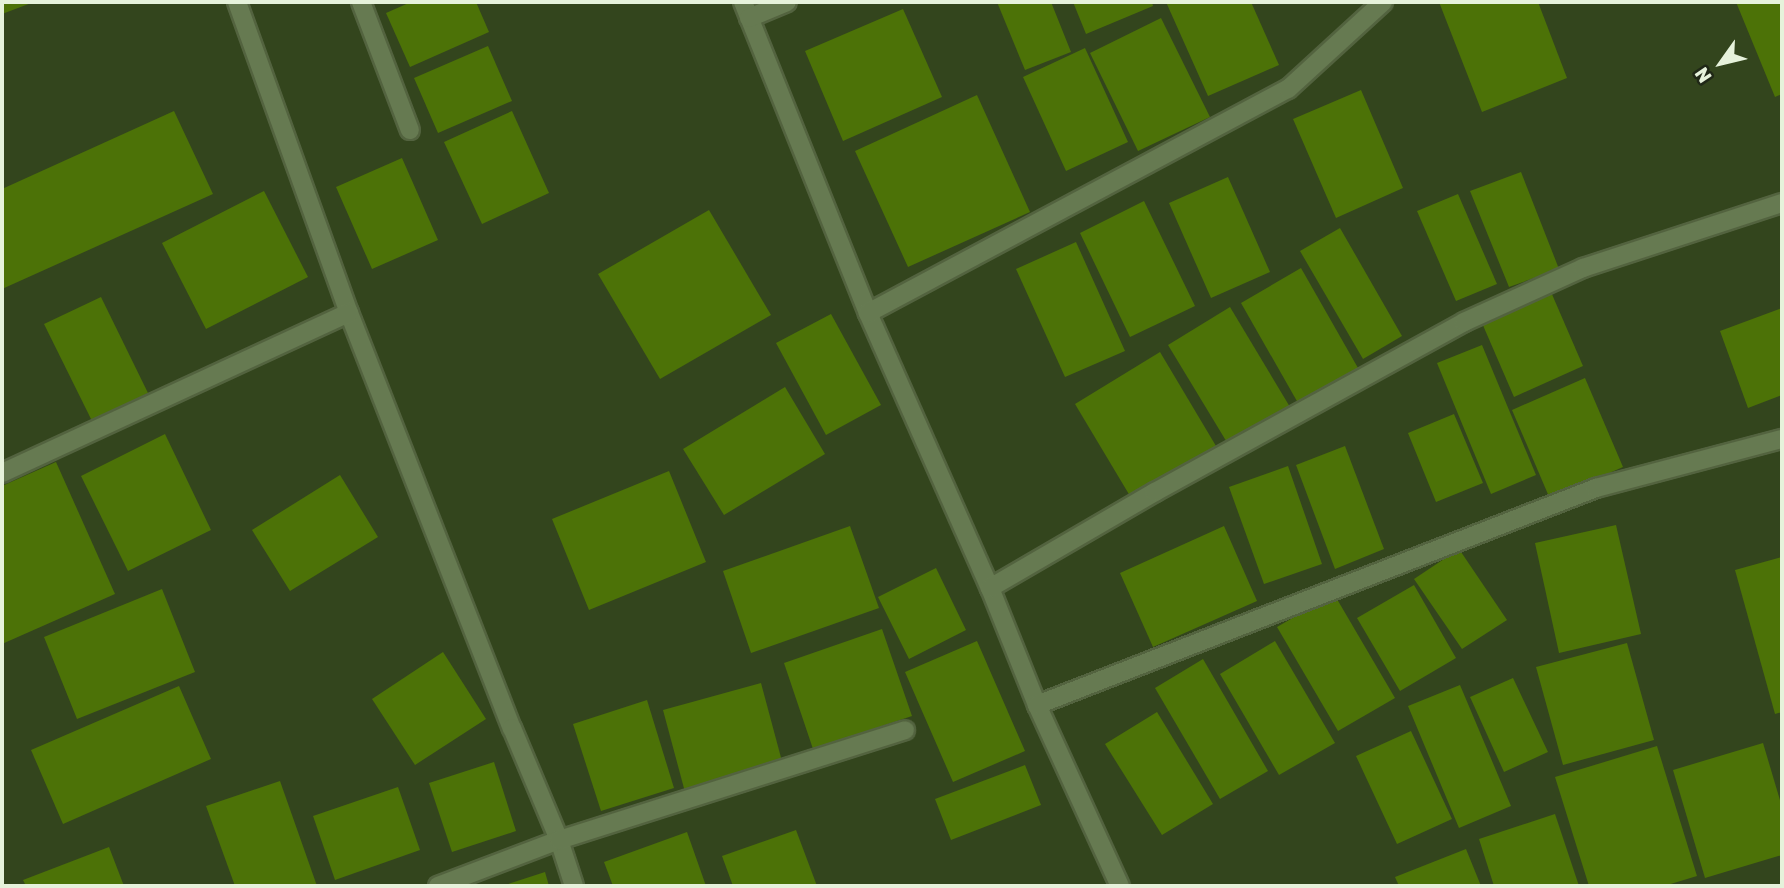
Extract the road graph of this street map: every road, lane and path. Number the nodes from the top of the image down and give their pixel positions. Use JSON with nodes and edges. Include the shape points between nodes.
{"nodes":[{"id":1,"x":237,"y":2,"type":"edge"},
{"id":2,"x":361,"y":2,"type":"edge"},
{"id":3,"x":787,"y":2,"type":"edge"},
{"id":4,"x":1384,"y":2,"type":"edge"},
{"id":5,"x":746,"y":10,"type":"edge"},
{"id":6,"x":410,"y":131,"type":"dead end"},
{"id":7,"x":1782,"y":204,"type":"edge"},
{"id":8,"x":349,"y":313,"type":"junction"},
{"id":9,"x":868,"y":313,"type":"junction"},
{"id":10,"x":1782,"y":439,"type":"edge"},
{"id":11,"x":2,"y":473,"type":"edge"},
{"id":12,"x":990,"y":588,"type":"junction"},
{"id":13,"x":1037,"y":705,"type":"junction"},
{"id":14,"x":905,"y":730,"type":"dead end"},
{"id":15,"x":559,"y":840,"type":"junction"},
{"id":16,"x":438,"y":886,"type":"edge"},
{"id":17,"x":574,"y":886,"type":"edge"},
{"id":18,"x":1120,"y":886,"type":"edge"}],
"edges":[{"from":1,"to":8,"type":"street"},
{"from":2,"to":6,"type":"street"},
{"from":3,"to":5,"type":"street"},
{"from":4,"to":9,"type":"street","via":[[1288,89]]},
{"from":5,"to":9,"type":"street"},
{"from":7,"to":12,"type":"street","via":[[1583,268],[1464,321]]},
{"from":8,"to":11,"type":"street"},
{"from":8,"to":15,"type":"street"},
{"from":9,"to":12,"type":"street"},
{"from":10,"to":13,"type":"street","via":[[1596,488]]},
{"from":12,"to":13,"type":"street"},
{"from":13,"to":18,"type":"street"},
{"from":14,"to":15,"type":"street"},
{"from":15,"to":16,"type":"street"},
{"from":15,"to":17,"type":"street"}]}
